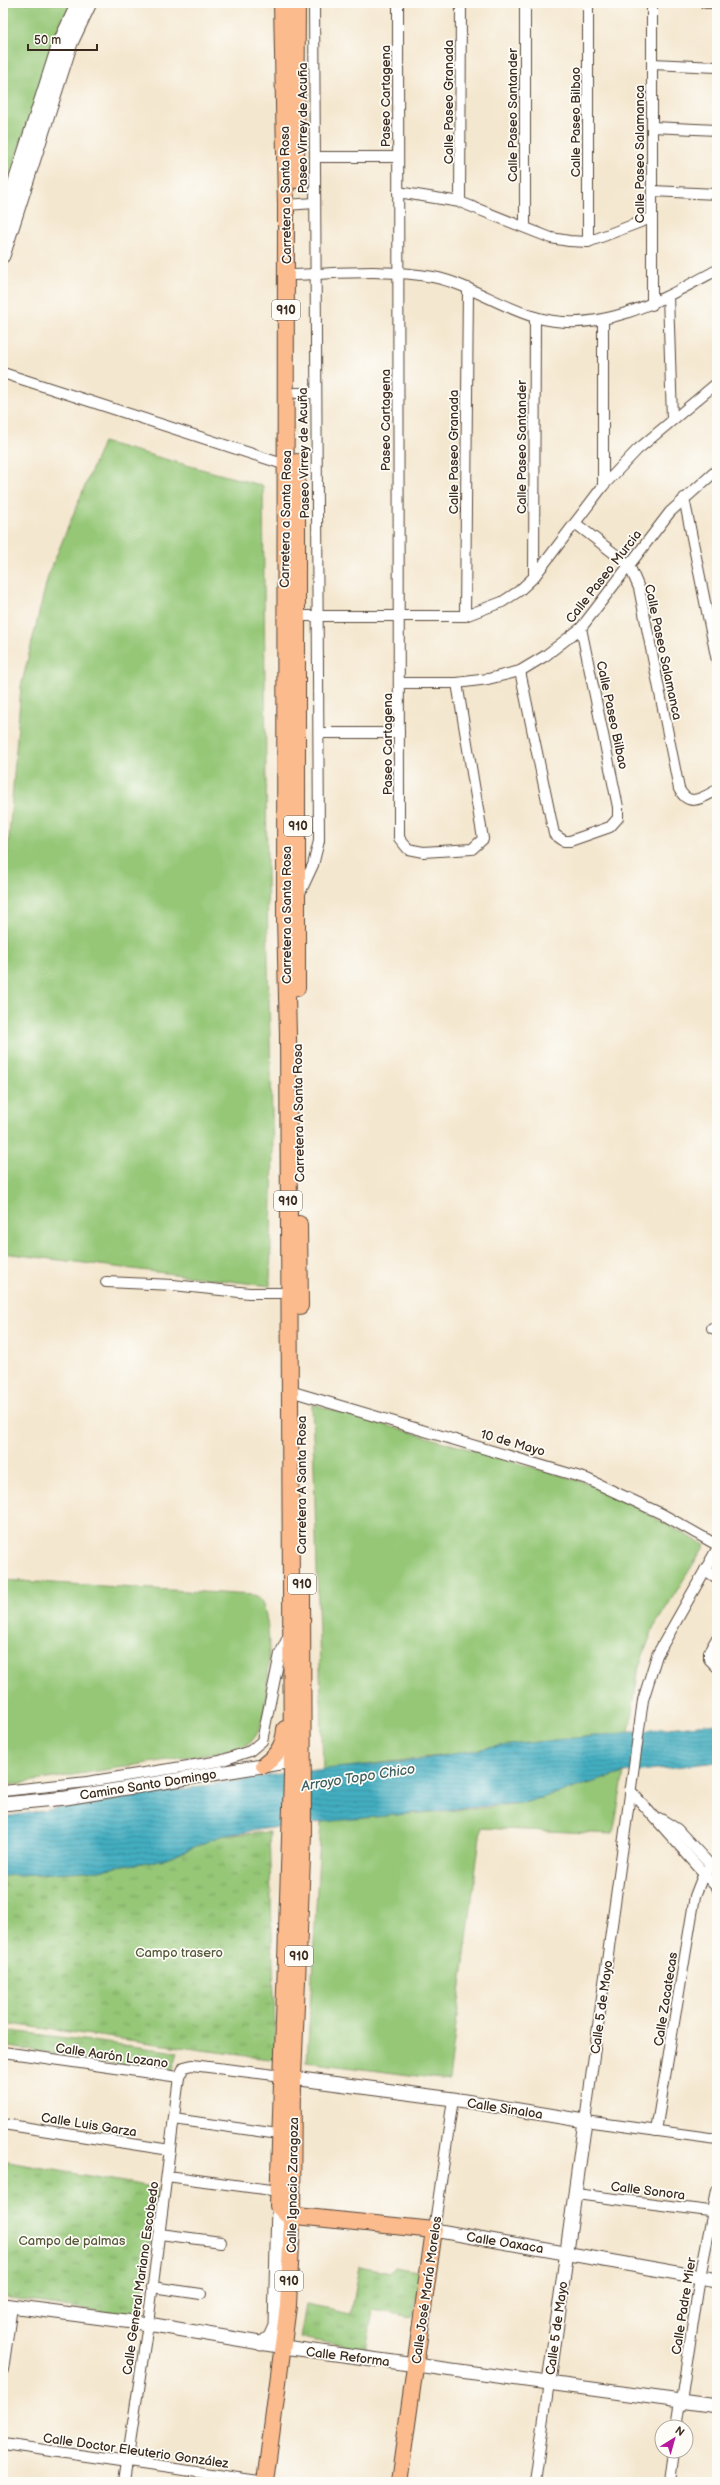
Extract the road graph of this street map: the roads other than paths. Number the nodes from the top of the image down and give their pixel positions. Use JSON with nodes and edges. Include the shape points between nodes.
{"nodes":[{"id":1,"x":78,"y":3,"type":"edge"},
{"id":2,"x":90,"y":3,"type":"edge"},
{"id":3,"x":282,"y":3,"type":"edge"},
{"id":4,"x":297,"y":3,"type":"edge"},
{"id":5,"x":314,"y":3,"type":"edge"},
{"id":6,"x":398,"y":3,"type":"edge"},
{"id":7,"x":461,"y":3,"type":"edge"},
{"id":8,"x":525,"y":3,"type":"edge"},
{"id":9,"x":588,"y":3,"type":"edge"},
{"id":10,"x":652,"y":3,"type":"edge"},
{"id":11,"x":705,"y":3,"type":"edge"},
{"id":12,"x":717,"y":3,"type":"edge"},
{"id":13,"x":652,"y":64,"type":"junction"},
{"id":14,"x":314,"y":67,"type":"junction"},
{"id":15,"x":717,"y":67,"type":"edge"},
{"id":16,"x":290,"y":68,"type":"junction"},
{"id":17,"x":652,"y":127,"type":"junction"},
{"id":18,"x":717,"y":130,"type":"edge"},
{"id":19,"x":316,"y":157,"type":"junction"},
{"id":20,"x":397,"y":157,"type":"junction"},
{"id":21,"x":652,"y":191,"type":"junction"},
{"id":22,"x":398,"y":192,"type":"junction"},
{"id":23,"x":717,"y":194,"type":"edge"},
{"id":24,"x":460,"y":202,"type":"junction"},
{"id":25,"x":315,"y":203,"type":"junction"},
{"id":26,"x":291,"y":205,"type":"junction"},
{"id":27,"x":651,"y":218,"type":"junction"},
{"id":28,"x":3,"y":219,"type":"edge"},
{"id":29,"x":525,"y":227,"type":"junction"},
{"id":30,"x":588,"y":242,"type":"junction"},
{"id":31,"x":3,"y":256,"type":"edge"},
{"id":32,"x":717,"y":270,"type":"edge"},
{"id":33,"x":398,"y":272,"type":"junction"},
{"id":34,"x":291,"y":275,"type":"junction"},
{"id":35,"x":315,"y":275,"type":"junction"},
{"id":36,"x":468,"y":288,"type":"junction"},
{"id":37,"x":668,"y":296,"type":"junction"},
{"id":38,"x":652,"y":305,"type":"junction"},
{"id":39,"x":535,"y":317,"type":"junction"},
{"id":40,"x":603,"y":320,"type":"junction"},
{"id":41,"x":3,"y":373,"type":"edge"},
{"id":42,"x":717,"y":383,"type":"edge"},
{"id":43,"x":296,"y":393,"type":"junction"},
{"id":44,"x":316,"y":393,"type":"junction"},
{"id":45,"x":672,"y":419,"type":"junction"},
{"id":46,"x":286,"y":465,"type":"junction"},
{"id":47,"x":717,"y":470,"type":"edge"},
{"id":48,"x":602,"y":486,"type":"junction"},
{"id":49,"x":684,"y":498,"type":"junction"},
{"id":50,"x":317,"y":504,"type":"junction"},
{"id":51,"x":297,"y":505,"type":"junction"},
{"id":52,"x":575,"y":523,"type":"junction"},
{"id":53,"x":629,"y":565,"type":"junction"},
{"id":54,"x":534,"y":577,"type":"junction"},
{"id":55,"x":291,"y":616,"type":"junction"},
{"id":56,"x":317,"y":616,"type":"junction"},
{"id":57,"x":398,"y":616,"type":"junction"},
{"id":58,"x":465,"y":616,"type":"junction"},
{"id":59,"x":581,"y":628,"type":"junction"},
{"id":60,"x":717,"y":661,"type":"edge"},
{"id":61,"x":520,"y":671,"type":"junction"},
{"id":62,"x":457,"y":683,"type":"junction"},
{"id":63,"x":400,"y":684,"type":"junction"},
{"id":64,"x":318,"y":733,"type":"junction"},
{"id":65,"x":399,"y":733,"type":"junction"},
{"id":66,"x":717,"y":790,"type":"edge"},
{"id":67,"x":297,"y":897,"type":"junction"},
{"id":68,"x":293,"y":1035,"type":"junction"},
{"id":69,"x":106,"y":1282,"type":"dead end"},
{"id":70,"x":289,"y":1293,"type":"junction"},
{"id":71,"x":296,"y":1393,"type":"junction"},
{"id":72,"x":717,"y":1546,"type":"edge"},
{"id":73,"x":716,"y":1555,"type":"edge"},
{"id":74,"x":705,"y":1570,"type":"junction"},
{"id":75,"x":717,"y":1578,"type":"edge"},
{"id":76,"x":291,"y":1631,"type":"junction"},
{"id":77,"x":717,"y":1638,"type":"edge"},
{"id":78,"x":717,"y":1667,"type":"edge"},
{"id":79,"x":291,"y":1688,"type":"junction"},
{"id":80,"x":264,"y":1765,"type":"junction"},
{"id":81,"x":296,"y":1770,"type":"junction"},
{"id":82,"x":630,"y":1790,"type":"junction"},
{"id":83,"x":3,"y":1791,"type":"edge"},
{"id":84,"x":3,"y":1804,"type":"edge"},
{"id":85,"x":652,"y":1813,"type":"junction"},
{"id":86,"x":715,"y":1866,"type":"edge"},
{"id":87,"x":704,"y":1873,"type":"junction"},
{"id":88,"x":717,"y":1888,"type":"edge"},
{"id":89,"x":3,"y":2052,"type":"edge"},
{"id":90,"x":288,"y":2077,"type":"junction"},
{"id":91,"x":179,"y":2078,"type":"junction"},
{"id":92,"x":452,"y":2099,"type":"junction"},
{"id":93,"x":567,"y":2118,"type":"junction"},
{"id":94,"x":174,"y":2119,"type":"junction"},
{"id":95,"x":585,"y":2121,"type":"junction"},
{"id":96,"x":3,"y":2124,"type":"edge"},
{"id":97,"x":656,"y":2131,"type":"junction"},
{"id":98,"x":287,"y":2135,"type":"junction"},
{"id":99,"x":583,"y":2136,"type":"junction"},
{"id":100,"x":717,"y":2140,"type":"edge"},
{"id":101,"x":170,"y":2150,"type":"junction"},
{"id":102,"x":167,"y":2176,"type":"junction"},
{"id":103,"x":717,"y":2191,"type":"edge"},
{"id":104,"x":576,"y":2194,"type":"junction"},
{"id":105,"x":279,"y":2199,"type":"junction"},
{"id":106,"x":715,"y":2212,"type":"edge"},
{"id":107,"x":287,"y":2221,"type":"junction"},
{"id":108,"x":434,"y":2230,"type":"junction"},
{"id":109,"x":160,"y":2234,"type":"junction"},
{"id":110,"x":221,"y":2242,"type":"dead end"},
{"id":111,"x":566,"y":2252,"type":"junction"},
{"id":112,"x":700,"y":2277,"type":"junction"},
{"id":113,"x":717,"y":2280,"type":"edge"},
{"id":114,"x":152,"y":2287,"type":"junction"},
{"id":115,"x":201,"y":2294,"type":"dead end"},
{"id":116,"x":8,"y":2306,"type":"edge"},
{"id":117,"x":148,"y":2324,"type":"junction"},
{"id":118,"x":261,"y":2344,"type":"junction"},
{"id":119,"x":284,"y":2347,"type":"junction"},
{"id":120,"x":415,"y":2364,"type":"junction"},
{"id":121,"x":3,"y":2370,"type":"edge"},
{"id":122,"x":549,"y":2382,"type":"junction"},
{"id":123,"x":680,"y":2400,"type":"junction"},
{"id":124,"x":717,"y":2406,"type":"edge"},
{"id":125,"x":678,"y":2419,"type":"edge"},
{"id":126,"x":3,"y":2444,"type":"edge"},
{"id":127,"x":673,"y":2459,"type":"edge"},
{"id":128,"x":127,"y":2462,"type":"junction"},
{"id":129,"x":124,"y":2482,"type":"edge"},
{"id":130,"x":265,"y":2482,"type":"edge"},
{"id":131,"x":399,"y":2482,"type":"edge"},
{"id":132,"x":535,"y":2482,"type":"edge"},
{"id":133,"x":670,"y":2482,"type":"edge"}],
"edges":[{"from":1,"to":28,"type":"street","via":[[59,44]]},
{"from":2,"to":31,"type":"street","via":[[71,43]]},
{"from":3,"to":16,"type":"main road","name":"Carretera a Santa Rosa","number":"910"},
{"from":4,"to":16,"type":"main road","name":"Carretera a Santa Rosa","number":"910"},
{"from":5,"to":14,"type":"street","name":"Paseo Virrey de Acuña"},
{"from":6,"to":20,"type":"street","name":"Paseo Cartagena"},
{"from":7,"to":24,"type":"street","name":"Calle Paseo Granada"},
{"from":8,"to":29,"type":"street","name":"Calle Paseo Santander"},
{"from":9,"to":30,"type":"street","name":"Calle Paseo Bilbao"},
{"from":10,"to":13,"type":"street","name":"Calle Paseo Salamanca"},
{"from":11,"to":12,"type":"street"},
{"from":13,"to":15,"type":"street"},
{"from":13,"to":17,"type":"street","name":"Calle Paseo Salamanca"},
{"from":14,"to":16,"type":"street"},
{"from":14,"to":19,"type":"street","name":"Paseo Virrey de Acuña"},
{"from":16,"to":26,"type":"main road","name":"Carretera a Santa Rosa","number":"910"},
{"from":17,"to":18,"type":"street"},
{"from":17,"to":21,"type":"street","name":"Calle Paseo Salamanca"},
{"from":19,"to":20,"type":"street"},
{"from":19,"to":25,"type":"street","name":"Paseo Virrey de Acuña"},
{"from":20,"to":22,"type":"street","name":"Paseo Cartagena"},
{"from":21,"to":23,"type":"street"},
{"from":21,"to":27,"type":"street","name":"Calle Paseo Salamanca"},
{"from":22,"to":24,"type":"street"},
{"from":22,"to":33,"type":"street","name":"Paseo Cartagena"},
{"from":24,"to":29,"type":"street"},
{"from":25,"to":26,"type":"street"},
{"from":25,"to":35,"type":"street","name":"Paseo Virrey de Acuña"},
{"from":26,"to":34,"type":"main road","name":"Carretera a Santa Rosa","number":"910"},
{"from":27,"to":30,"type":"street"},
{"from":27,"to":38,"type":"street","name":"Calle Paseo Salamanca"},
{"from":29,"to":30,"type":"street","via":[[556,239]]},
{"from":32,"to":37,"type":"street"},
{"from":33,"to":35,"type":"street"},
{"from":33,"to":36,"type":"street","via":[[434,278]]},
{"from":33,"to":57,"type":"street","name":"Paseo Cartagena"},
{"from":34,"to":35,"type":"street"},
{"from":34,"to":43,"type":"main road","name":"Carretera a Santa Rosa","number":"910"},
{"from":34,"to":46,"type":"main road","name":"Carretera a Santa Rosa","number":"910"},
{"from":35,"to":44,"type":"street","name":"Paseo Virrey de Acuña"},
{"from":36,"to":39,"type":"street"},
{"from":36,"to":58,"type":"street","name":"Calle Paseo Granada"},
{"from":37,"to":38,"type":"street"},
{"from":37,"to":45,"type":"street"},
{"from":38,"to":40,"type":"street"},
{"from":39,"to":40,"type":"street","via":[[562,321]]},
{"from":39,"to":54,"type":"street","name":"Calle Paseo Santander"},
{"from":40,"to":48,"type":"street"},
{"from":41,"to":46,"type":"street"},
{"from":42,"to":45,"type":"street"},
{"from":43,"to":44,"type":"street"},
{"from":43,"to":51,"type":"main road","name":"Carretera a Santa Rosa","number":"910"},
{"from":44,"to":50,"type":"street","name":"Paseo Virrey de Acuña"},
{"from":45,"to":48,"type":"street"},
{"from":46,"to":55,"type":"main road","name":"Carretera a Santa Rosa","number":"910"},
{"from":47,"to":49,"type":"street","name":"Calle Paseo Murcia"},
{"from":48,"to":52,"type":"street"},
{"from":49,"to":53,"type":"street","name":"Calle Paseo Murcia"},
{"from":49,"to":60,"type":"street"},
{"from":50,"to":51,"type":"street"},
{"from":50,"to":56,"type":"street","name":"Paseo Virrey de Acuña"},
{"from":51,"to":55,"type":"main road","name":"Carretera a Santa Rosa","number":"910"},
{"from":52,"to":53,"type":"street","name":"Calle Paseo Salamanca"},
{"from":52,"to":54,"type":"street"},
{"from":53,"to":59,"type":"street","name":"Calle Paseo Murcia"},
{"from":53,"to":66,"type":"street","name":"Calle Paseo Salamanca","via":[[639,588],[679,789],[683,797],[692,801]]},
{"from":54,"to":58,"type":"street","via":[[502,602]]},
{"from":55,"to":56,"type":"street"},
{"from":55,"to":67,"type":"main road","name":"Carretera a Santa Rosa","number":"910"},
{"from":55,"to":68,"type":"main road","name":"Carretera a Santa Rosa","number":"910","via":[[285,919]]},
{"from":56,"to":57,"type":"street"},
{"from":56,"to":64,"type":"street","name":"Paseo Virrey de Acuña"},
{"from":57,"to":58,"type":"street"},
{"from":57,"to":63,"type":"street","name":"Paseo Cartagena"},
{"from":59,"to":61,"type":"street","name":"Calle Paseo Murcia","via":[[560,646]]},
{"from":59,"to":61,"type":"street","name":"Calle Paseo Bilbao","via":[[618,807],[618,818],[610,827],[570,841],[558,838],[552,827]]},
{"from":61,"to":62,"type":"street","name":"Calle Paseo Murcia"},
{"from":62,"to":63,"type":"street","name":"Calle Paseo Murcia"},
{"from":62,"to":65,"type":"street","name":"Paseo Cartagena","via":[[482,826],[483,839],[472,849],[414,851],[404,846],[399,838]]},
{"from":63,"to":65,"type":"street","name":"Paseo Cartagena"},
{"from":64,"to":65,"type":"street"},
{"from":64,"to":67,"type":"street","name":"Paseo Virrey de Acuña","via":[[319,841],[313,865]]},
{"from":67,"to":68,"type":"main road","name":"Carretera a Santa Rosa","number":"910"},
{"from":68,"to":70,"type":"main road","name":"Carretera A Santa Rosa","number":"910"},
{"from":68,"to":71,"type":"main road","name":"Carretera A Santa Rosa","number":"910"},
{"from":69,"to":70,"type":"street","via":[[194,1286],[249,1293]]},
{"from":70,"to":71,"type":"main road","name":"Carretera A Santa Rosa","number":"910"},
{"from":71,"to":72,"type":"street","name":"10 de Mayo","via":[[587,1479],[662,1514]]},
{"from":71,"to":76,"type":"main road","name":"Carretera A Santa Rosa","number":"910"},
{"from":71,"to":81,"type":"main road","name":"Carretera A Santa Rosa","number":"910"},
{"from":73,"to":74,"type":"street","name":"Calle 5 de Mayo"},
{"from":74,"to":75,"type":"street"},
{"from":74,"to":82,"type":"street","name":"Calle 5 de Mayo","via":[[657,1655],[643,1700]]},
{"from":76,"to":79,"type":"main road","name":"Carretera A Santa Rosa","number":"910"},
{"from":76,"to":83,"type":"street","via":[[280,1654],[262,1740],[250,1751],[212,1762],[87,1782]]},
{"from":77,"to":78,"type":"street","via":[[709,1652],[709,1659]]},
{"from":79,"to":80,"type":"main road","via":[[286,1702],[283,1744]]},
{"from":79,"to":81,"type":"main road","name":"Carretera A Santa Rosa","number":"910"},
{"from":80,"to":81,"type":"street","name":"Camino Santo Domingo"},
{"from":80,"to":84,"type":"street","name":"Camino Santo Domingo","via":[[66,1798]]},
{"from":81,"to":90,"type":"main road","name":"Carretera A Santa Rosa","number":"910","via":[[297,1836]]},
{"from":82,"to":85,"type":"street"},
{"from":82,"to":95,"type":"street","name":"Calle 5 de Mayo"},
{"from":85,"to":86,"type":"street","via":[[677,1829]]},
{"from":85,"to":87,"type":"street"},
{"from":86,"to":87,"type":"street"},
{"from":87,"to":88,"type":"street"},
{"from":87,"to":97,"type":"street","name":"Calle Zacatecas","via":[[695,1896]]},
{"from":89,"to":91,"type":"street","name":"Calle Aarón Lozano"},
{"from":90,"to":91,"type":"street","name":"Calle Aarón Lozano","via":[[192,2065],[184,2067]]},
{"from":90,"to":92,"type":"street","name":"Calle Sinaloa"},
{"from":90,"to":98,"type":"main road","number":"910"},
{"from":91,"to":94,"type":"street","name":"Calle General Mariano Escobedo"},
{"from":92,"to":93,"type":"street","name":"Calle Sinaloa"},
{"from":92,"to":108,"type":"street","name":"Calle José María Morelos"},
{"from":93,"to":95,"type":"street","name":"Calle Sinaloa"},
{"from":93,"to":99,"type":"street","via":[[578,2125]]},
{"from":94,"to":98,"type":"street"},
{"from":94,"to":101,"type":"street","name":"Calle General Mariano Escobedo"},
{"from":95,"to":97,"type":"street","name":"Calle Sinaloa"},
{"from":95,"to":99,"type":"street","name":"Calle 5 de Mayo"},
{"from":96,"to":101,"type":"street","name":"Calle Luis Garza"},
{"from":97,"to":100,"type":"street","name":"Calle Sinaloa"},
{"from":98,"to":105,"type":"main road","name":"Calle Ignacio Zaragoza","number":"910"},
{"from":98,"to":107,"type":"main road","name":"Calle Ignacio Zaragoza","number":"910"},
{"from":99,"to":104,"type":"street","name":"Calle 5 de Mayo"},
{"from":101,"to":102,"type":"street","name":"Calle General Mariano Escobedo"},
{"from":102,"to":105,"type":"street"},
{"from":102,"to":109,"type":"street","name":"Calle General Mariano Escobedo"},
{"from":103,"to":106,"type":"street","name":"Calle Padre Mier"},
{"from":104,"to":106,"type":"street","name":"Calle Sonora"},
{"from":104,"to":111,"type":"street","name":"Calle 5 de Mayo"},
{"from":105,"to":107,"type":"main road"},
{"from":106,"to":112,"type":"street","name":"Calle Padre Mier"},
{"from":107,"to":108,"type":"main road","name":"Calle Oaxaca"},
{"from":107,"to":118,"type":"street","name":"Calle Ignacio Zaragoza","number":"910","via":[[275,2326],[270,2337]]},
{"from":107,"to":119,"type":"main road","name":"Calle Ignacio Zaragoza","number":"910","via":[[288,2306]]},
{"from":108,"to":111,"type":"street","name":"Calle Oaxaca"},
{"from":108,"to":120,"type":"main road","name":"Calle José María Morelos"},
{"from":109,"to":110,"type":"street"},
{"from":109,"to":114,"type":"street","name":"Calle General Mariano Escobedo"},
{"from":111,"to":112,"type":"street","name":"Calle Oaxaca"},
{"from":111,"to":122,"type":"street","name":"Calle 5 de Mayo"},
{"from":112,"to":113,"type":"street","name":"Calle Oaxaca"},
{"from":112,"to":123,"type":"street","name":"Calle Padre Mier"},
{"from":114,"to":115,"type":"street"},
{"from":114,"to":117,"type":"street","name":"Calle General Mariano Escobedo"},
{"from":116,"to":117,"type":"street","name":"Calle Reforma"},
{"from":116,"to":121,"type":"street"},
{"from":117,"to":118,"type":"street","name":"Calle Reforma"},
{"from":117,"to":128,"type":"street","name":"Calle General Mariano Escobedo"},
{"from":118,"to":119,"type":"street","name":"Calle Reforma"},
{"from":119,"to":120,"type":"street","name":"Calle Reforma"},
{"from":119,"to":130,"type":"main road","name":"Calle Ignacio Zaragoza"},
{"from":120,"to":122,"type":"street","name":"Calle Reforma"},
{"from":120,"to":131,"type":"main road","name":"Calle José María Morelos"},
{"from":122,"to":123,"type":"street","name":"Calle Reforma"},
{"from":122,"to":132,"type":"street","name":"Calle 5 de Mayo"},
{"from":123,"to":124,"type":"street","name":"Calle Reforma"},
{"from":123,"to":125,"type":"street","name":"Calle Padre Mier"},
{"from":126,"to":128,"type":"street","name":"Calle Doctor Eleuterio González"},
{"from":127,"to":133,"type":"street"},
{"from":128,"to":129,"type":"street","name":"Calle General Mariano Escobedo"},
{"from":128,"to":130,"type":"street","name":"Calle Doctor Eleuterio González"}]}
